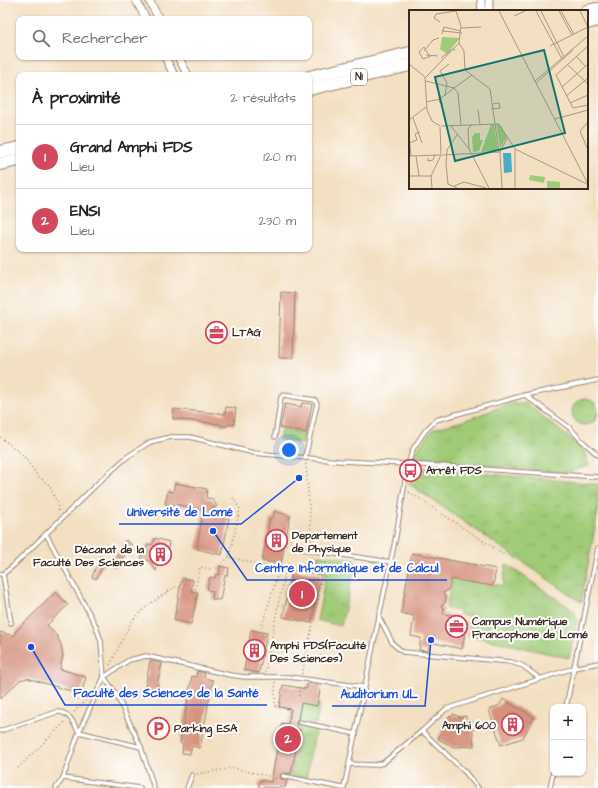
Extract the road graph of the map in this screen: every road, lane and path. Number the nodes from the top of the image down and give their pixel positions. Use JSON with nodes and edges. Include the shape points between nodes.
{"nodes":[{"id":1,"x":136,"y":0,"type":"edge"},
{"id":2,"x":149,"y":0,"type":"edge"},
{"id":3,"x":481,"y":0,"type":"edge"},
{"id":4,"x":598,"y":9,"type":"edge"},
{"id":5,"x":482,"y":10,"type":"edge"},
{"id":6,"x":588,"y":11,"type":"edge"},
{"id":7,"x":144,"y":16,"type":"edge"},
{"id":8,"x":157,"y":16,"type":"edge"},
{"id":9,"x":598,"y":20,"type":"edge"},
{"id":10,"x":588,"y":23,"type":"edge"},
{"id":11,"x":409,"y":53,"type":"edge"},
{"id":12,"x":166,"y":60,"type":"edge"},
{"id":13,"x":180,"y":60,"type":"edge"},
{"id":14,"x":409,"y":65,"type":"edge"},
{"id":15,"x":172,"y":72,"type":"edge"},
{"id":16,"x":186,"y":72,"type":"edge"},
{"id":17,"x":312,"y":76,"type":"edge"},
{"id":18,"x":312,"y":88,"type":"edge"},
{"id":19,"x":16,"y":149,"type":"edge"},
{"id":20,"x":0,"y":152,"type":"edge"},
{"id":21,"x":16,"y":161,"type":"edge"},
{"id":22,"x":0,"y":164,"type":"edge"},
{"id":23,"x":598,"y":380,"type":"edge"},
{"id":24,"x":525,"y":395,"type":"junction"},
{"id":25,"x":0,"y":436,"type":"edge"},
{"id":26,"x":275,"y":437,"type":"dead end"},
{"id":27,"x":598,"y":455,"type":"edge"},
{"id":28,"x":305,"y":458,"type":"junction"},
{"id":29,"x":408,"y":464,"type":"junction"},
{"id":30,"x":598,"y":477,"type":"edge"},
{"id":31,"x":405,"y":488,"type":"junction"},
{"id":32,"x":233,"y":498,"type":"dead end"},
{"id":33,"x":60,"y":520,"type":"junction"},
{"id":34,"x":46,"y":534,"type":"junction"},
{"id":35,"x":294,"y":548,"type":"dead end"},
{"id":36,"x":598,"y":548,"type":"edge"},
{"id":37,"x":313,"y":551,"type":"junction"},
{"id":38,"x":506,"y":556,"type":"dead end"},
{"id":39,"x":229,"y":557,"type":"junction"},
{"id":40,"x":391,"y":562,"type":"junction"},
{"id":41,"x":271,"y":563,"type":"dead end"},
{"id":42,"x":279,"y":570,"type":"junction"},
{"id":43,"x":2,"y":574,"type":"edge"},
{"id":44,"x":283,"y":580,"type":"junction"},
{"id":45,"x":290,"y":581,"type":"dead end"},
{"id":46,"x":184,"y":589,"type":"dead end"},
{"id":47,"x":192,"y":589,"type":"dead end"},
{"id":48,"x":278,"y":605,"type":"junction"},
{"id":49,"x":285,"y":606,"type":"dead end"},
{"id":50,"x":379,"y":617,"type":"junction"},
{"id":51,"x":11,"y":623,"type":"dead end"},
{"id":52,"x":260,"y":632,"type":"dead end"},
{"id":53,"x":598,"y":664,"type":"edge"},
{"id":54,"x":574,"y":668,"type":"junction"},
{"id":55,"x":104,"y":677,"type":"junction"},
{"id":56,"x":264,"y":677,"type":"junction"},
{"id":57,"x":275,"y":677,"type":"junction"},
{"id":58,"x":301,"y":678,"type":"junction"},
{"id":59,"x":539,"y":678,"type":"junction"},
{"id":60,"x":365,"y":687,"type":"junction"},
{"id":61,"x":91,"y":694,"type":"dead end"},
{"id":62,"x":298,"y":696,"type":"dead end"},
{"id":63,"x":567,"y":704,"type":"edge"},
{"id":64,"x":290,"y":717,"type":"dead end"},
{"id":65,"x":70,"y":718,"type":"junction"},
{"id":66,"x":299,"y":722,"type":"dead end"},
{"id":67,"x":0,"y":731,"type":"edge"},
{"id":68,"x":422,"y":731,"type":"junction"},
{"id":69,"x":79,"y":732,"type":"junction"},
{"id":70,"x":356,"y":734,"type":"junction"},
{"id":71,"x":141,"y":747,"type":"junction"},
{"id":72,"x":350,"y":764,"type":"junction"},
{"id":73,"x":18,"y":768,"type":"dead end"},
{"id":74,"x":192,"y":775,"type":"joint"},
{"id":75,"x":283,"y":776,"type":"dead end"},
{"id":76,"x":552,"y":776,"type":"edge"},
{"id":77,"x":63,"y":778,"type":"junction"},
{"id":78,"x":276,"y":778,"type":"dead end"},
{"id":79,"x":56,"y":788,"type":"edge"},
{"id":80,"x":140,"y":788,"type":"edge"},
{"id":81,"x":154,"y":788,"type":"edge"},
{"id":82,"x":187,"y":788,"type":"edge"},
{"id":83,"x":343,"y":788,"type":"edge"},
{"id":84,"x":478,"y":788,"type":"edge"},
{"id":85,"x":550,"y":788,"type":"edge"}],
"edges":[{"from":1,"to":7,"type":"street"},
{"from":2,"to":8,"type":"street"},
{"from":3,"to":5,"type":"street"},
{"from":4,"to":6,"type":"highway"},
{"from":9,"to":10,"type":"highway"},
{"from":11,"to":17,"type":"highway","number":"N1"},
{"from":12,"to":15,"type":"street"},
{"from":13,"to":16,"type":"street"},
{"from":14,"to":18,"type":"highway","number":"N1"},
{"from":19,"to":20,"type":"highway"},
{"from":21,"to":22,"type":"highway"},
{"from":23,"to":24,"type":"lane"},
{"from":24,"to":27,"type":"lane","via":[[570,428]]},
{"from":24,"to":29,"type":"lane","via":[[436,420],[413,449]]},
{"from":25,"to":33,"type":"path","via":[[23,455],[37,475],[49,485],[57,503]]},
{"from":26,"to":28,"type":"lane","via":[[283,395],[315,400],[317,404]]},
{"from":28,"to":29,"type":"lane"},
{"from":28,"to":33,"type":"lane","via":[[254,453],[190,437],[171,436],[150,442],[127,457]]},
{"from":28,"to":37,"type":"path"},
{"from":29,"to":30,"type":"lane"},
{"from":29,"to":31,"type":"lane"},
{"from":31,"to":38,"type":"path"},
{"from":31,"to":40,"type":"lane"},
{"from":32,"to":39,"type":"path","via":[[240,509]]},
{"from":33,"to":34,"type":"lane"},
{"from":34,"to":43,"type":"lane"},
{"from":34,"to":55,"type":"lane","via":[[95,624],[101,641]]},
{"from":35,"to":37,"type":"lane"},
{"from":36,"to":54,"type":"lane"},
{"from":37,"to":40,"type":"lane"},
{"from":37,"to":58,"type":"path","via":[[314,566],[322,575]]},
{"from":39,"to":42,"type":"path"},
{"from":39,"to":47,"type":"path","via":[[215,570],[200,567],[195,590]]},
{"from":40,"to":50,"type":"lane"},
{"from":41,"to":42,"type":"path"},
{"from":42,"to":44,"type":"path","via":[[286,571]]},
{"from":42,"to":52,"type":"path"},
{"from":43,"to":51,"type":"lane"},
{"from":44,"to":45,"type":"path"},
{"from":44,"to":48,"type":"path"},
{"from":46,"to":55,"type":"path","via":[[175,586],[148,605],[131,622]]},
{"from":48,"to":49,"type":"path"},
{"from":48,"to":56,"type":"path"},
{"from":50,"to":59,"type":"lane","via":[[393,644],[402,652],[511,662],[523,666]]},
{"from":50,"to":60,"type":"lane"},
{"from":53,"to":54,"type":"lane"},
{"from":54,"to":59,"type":"lane"},
{"from":54,"to":63,"type":"lane"},
{"from":55,"to":56,"type":"lane","via":[[129,660],[146,656],[245,677]]},
{"from":55,"to":69,"type":"lane"},
{"from":55,"to":71,"type":"lane","via":[[116,694]]},
{"from":56,"to":57,"type":"lane"},
{"from":57,"to":58,"type":"lane"},
{"from":57,"to":64,"type":"path","via":[[275,706],[288,709]]},
{"from":58,"to":60,"type":"lane"},
{"from":58,"to":62,"type":"path"},
{"from":59,"to":68,"type":"lane","via":[[446,710]]},
{"from":60,"to":70,"type":"lane"},
{"from":61,"to":65,"type":"path"},
{"from":65,"to":67,"type":"lane","via":[[67,714],[57,712]]},
{"from":65,"to":69,"type":"lane"},
{"from":65,"to":73,"type":"path"},
{"from":66,"to":70,"type":"lane"},
{"from":68,"to":72,"type":"lane","via":[[380,765]]},
{"from":68,"to":84,"type":"lane"},
{"from":69,"to":71,"type":"lane"},
{"from":69,"to":77,"type":"lane"},
{"from":70,"to":72,"type":"lane"},
{"from":71,"to":81,"type":"lane"},
{"from":72,"to":83,"type":"lane"},
{"from":74,"to":78,"type":"path","via":[[232,768]]},
{"from":74,"to":82,"type":"lane"},
{"from":75,"to":83,"type":"lane"},
{"from":76,"to":85,"type":"lane"},
{"from":77,"to":79,"type":"lane"},
{"from":77,"to":80,"type":"lane"}]}
